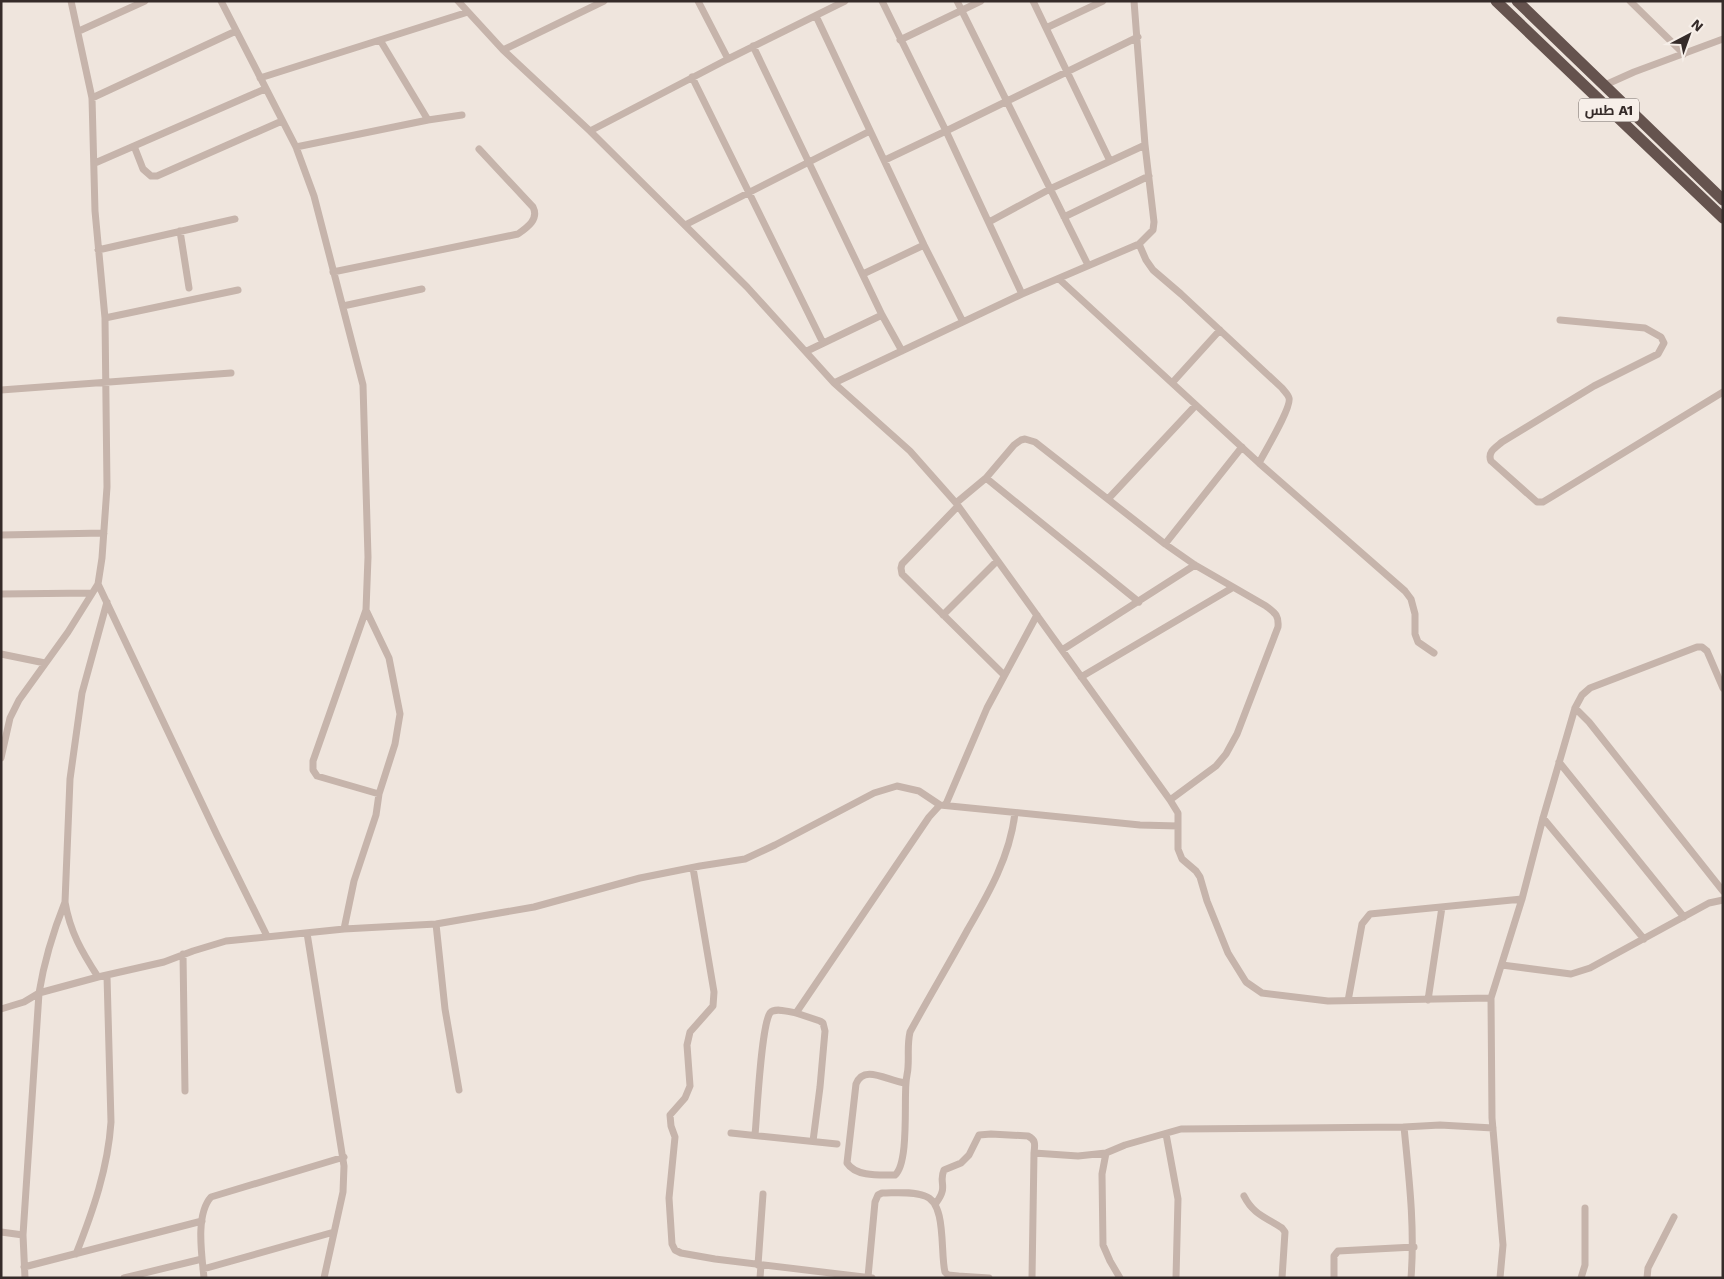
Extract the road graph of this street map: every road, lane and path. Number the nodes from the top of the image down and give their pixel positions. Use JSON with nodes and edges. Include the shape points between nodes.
{"nodes":[{"id":1,"x":71,"y":1,"type":"edge"},
{"id":2,"x":145,"y":1,"type":"edge"},
{"id":3,"x":221,"y":1,"type":"edge"},
{"id":4,"x":458,"y":1,"type":"edge"},
{"id":5,"x":604,"y":1,"type":"edge"},
{"id":6,"x":698,"y":1,"type":"edge"},
{"id":7,"x":845,"y":1,"type":"edge"},
{"id":8,"x":882,"y":1,"type":"edge"},
{"id":9,"x":956,"y":1,"type":"edge"},
{"id":10,"x":982,"y":1,"type":"edge"},
{"id":11,"x":1033,"y":1,"type":"edge"},
{"id":12,"x":1103,"y":1,"type":"edge"},
{"id":13,"x":1134,"y":1,"type":"edge"},
{"id":14,"x":1496,"y":1,"type":"edge"},
{"id":15,"x":1517,"y":1,"type":"edge"},
{"id":16,"x":1632,"y":2,"type":"edge"},
{"id":17,"x":837,"y":3,"type":"edge"},
{"id":18,"x":961,"y":11,"type":"junction"},
{"id":19,"x":468,"y":12,"type":"junction"},
{"id":20,"x":816,"y":16,"type":"junction"},
{"id":21,"x":1542,"y":25,"type":"junction"},
{"id":22,"x":1046,"y":28,"type":"junction"},
{"id":23,"x":78,"y":31,"type":"junction"},
{"id":24,"x":236,"y":31,"type":"junction"},
{"id":25,"x":1532,"y":36,"type":"junction"},
{"id":26,"x":1138,"y":37,"type":"junction"},
{"id":27,"x":1723,"y":39,"type":"edge"},
{"id":28,"x":380,"y":40,"type":"junction"},
{"id":29,"x":900,"y":40,"type":"junction"},
{"id":30,"x":753,"y":46,"type":"junction"},
{"id":31,"x":504,"y":50,"type":"junction"},
{"id":32,"x":1684,"y":54,"type":"junction"},
{"id":33,"x":728,"y":59,"type":"junction"},
{"id":34,"x":1067,"y":72,"type":"junction"},
{"id":35,"x":692,"y":77,"type":"junction"},
{"id":36,"x":260,"y":78,"type":"junction"},
{"id":37,"x":1605,"y":85,"type":"junction"},
{"id":38,"x":265,"y":89,"type":"junction"},
{"id":39,"x":92,"y":98,"type":"junction"},
{"id":40,"x":1006,"y":102,"type":"junction"},
{"id":41,"x":462,"y":115,"type":"dead end"},
{"id":42,"x":428,"y":120,"type":"junction"},
{"id":43,"x":282,"y":121,"type":"junction"},
{"id":44,"x":946,"y":130,"type":"junction"},
{"id":45,"x":590,"y":131,"type":"junction"},
{"id":46,"x":870,"y":131,"type":"junction"},
{"id":47,"x":1145,"y":145,"type":"junction"},
{"id":48,"x":134,"y":146,"type":"junction"},
{"id":49,"x":296,"y":148,"type":"junction"},
{"id":50,"x":479,"y":149,"type":"dead end"},
{"id":51,"x":885,"y":160,"type":"junction"},
{"id":52,"x":1110,"y":161,"type":"junction"},
{"id":53,"x":95,"y":163,"type":"junction"},
{"id":54,"x":810,"y":163,"type":"junction"},
{"id":55,"x":1149,"y":176,"type":"junction"},
{"id":56,"x":1050,"y":189,"type":"junction"},
{"id":57,"x":749,"y":193,"type":"junction"},
{"id":58,"x":1723,"y":200,"type":"edge"},
{"id":59,"x":1064,"y":217,"type":"junction"},
{"id":60,"x":1723,"y":218,"type":"edge"},
{"id":61,"x":235,"y":219,"type":"dead end"},
{"id":62,"x":989,"y":222,"type":"junction"},
{"id":63,"x":685,"y":225,"type":"junction"},
{"id":64,"x":180,"y":231,"type":"junction"},
{"id":65,"x":1139,"y":244,"type":"junction"},
{"id":66,"x":924,"y":245,"type":"junction"},
{"id":67,"x":98,"y":250,"type":"junction"},
{"id":68,"x":1088,"y":265,"type":"junction"},
{"id":69,"x":333,"y":272,"type":"junction"},
{"id":70,"x":863,"y":274,"type":"junction"},
{"id":71,"x":1059,"y":279,"type":"junction"},
{"id":72,"x":189,"y":288,"type":"dead end"},
{"id":73,"x":422,"y":289,"type":"dead end"},
{"id":74,"x":238,"y":290,"type":"dead end"},
{"id":75,"x":1022,"y":294,"type":"junction"},
{"id":76,"x":343,"y":306,"type":"junction"},
{"id":77,"x":882,"y":315,"type":"junction"},
{"id":78,"x":105,"y":318,"type":"junction"},
{"id":79,"x":1560,"y":320,"type":"dead end"},
{"id":80,"x":963,"y":322,"type":"junction"},
{"id":81,"x":1220,"y":330,"type":"junction"},
{"id":82,"x":823,"y":343,"type":"junction"},
{"id":83,"x":807,"y":351,"type":"junction"},
{"id":84,"x":902,"y":351,"type":"junction"},
{"id":85,"x":231,"y":373,"type":"dead end"},
{"id":86,"x":106,"y":381,"type":"junction"},
{"id":87,"x":834,"y":383,"type":"junction"},
{"id":88,"x":1172,"y":383,"type":"junction"},
{"id":89,"x":1,"y":390,"type":"edge"},
{"id":90,"x":1723,"y":392,"type":"edge"},
{"id":91,"x":1196,"y":405,"type":"junction"},
{"id":92,"x":1242,"y":448,"type":"junction"},
{"id":93,"x":1259,"y":463,"type":"junction"},
{"id":94,"x":986,"y":478,"type":"junction"},
{"id":95,"x":1109,"y":498,"type":"junction"},
{"id":96,"x":957,"y":504,"type":"junction"},
{"id":97,"x":104,"y":533,"type":"junction"},
{"id":98,"x":1,"y":536,"type":"edge"},
{"id":99,"x":1165,"y":544,"type":"junction"},
{"id":100,"x":997,"y":562,"type":"junction"},
{"id":101,"x":1195,"y":565,"type":"junction"},
{"id":102,"x":98,"y":584,"type":"junction"},
{"id":103,"x":1232,"y":588,"type":"junction"},
{"id":104,"x":92,"y":593,"type":"junction"},
{"id":105,"x":1,"y":594,"type":"edge"},
{"id":106,"x":107,"y":602,"type":"junction"},
{"id":107,"x":1138,"y":602,"type":"junction"},
{"id":108,"x":366,"y":610,"type":"junction"},
{"id":109,"x":943,"y":615,"type":"junction"},
{"id":110,"x":1037,"y":615,"type":"junction"},
{"id":111,"x":1062,"y":650,"type":"junction"},
{"id":112,"x":1434,"y":653,"type":"dead end"},
{"id":113,"x":1,"y":654,"type":"edge"},
{"id":114,"x":46,"y":663,"type":"junction"},
{"id":115,"x":1004,"y":675,"type":"junction"},
{"id":116,"x":1081,"y":677,"type":"junction"},
{"id":117,"x":1723,"y":688,"type":"edge"},
{"id":118,"x":1575,"y":708,"type":"junction"},
{"id":119,"x":1,"y":758,"type":"edge"},
{"id":120,"x":1559,"y":762,"type":"junction"},
{"id":121,"x":380,"y":794,"type":"junction"},
{"id":122,"x":1170,"y":800,"type":"junction"},
{"id":123,"x":943,"y":804,"type":"junction"},
{"id":124,"x":1014,"y":813,"type":"junction"},
{"id":125,"x":1543,"y":818,"type":"junction"},
{"id":126,"x":1178,"y":826,"type":"junction"},
{"id":127,"x":693,"y":868,"type":"junction"},
{"id":128,"x":1723,"y":891,"type":"edge"},
{"id":129,"x":1522,"y":899,"type":"junction"},
{"id":130,"x":1723,"y":900,"type":"edge"},
{"id":131,"x":65,"y":902,"type":"junction"},
{"id":132,"x":1442,"y":907,"type":"junction"},
{"id":133,"x":1684,"y":917,"type":"junction"},
{"id":134,"x":436,"y":924,"type":"junction"},
{"id":135,"x":344,"y":929,"type":"junction"},
{"id":136,"x":307,"y":933,"type":"junction"},
{"id":137,"x":267,"y":936,"type":"junction"},
{"id":138,"x":1644,"y":939,"type":"junction"},
{"id":139,"x":183,"y":954,"type":"junction"},
{"id":140,"x":1502,"y":965,"type":"junction"},
{"id":141,"x":107,"y":976,"type":"junction"},
{"id":142,"x":98,"y":977,"type":"junction"},
{"id":143,"x":39,"y":993,"type":"junction"},
{"id":144,"x":1491,"y":998,"type":"junction"},
{"id":145,"x":1428,"y":1000,"type":"junction"},
{"id":146,"x":1348,"y":1001,"type":"junction"},
{"id":147,"x":1,"y":1009,"type":"edge"},
{"id":148,"x":796,"y":1013,"type":"junction"},
{"id":149,"x":906,"y":1083,"type":"junction"},
{"id":150,"x":459,"y":1090,"type":"dead end"},
{"id":151,"x":185,"y":1091,"type":"dead end"},
{"id":152,"x":1404,"y":1127,"type":"junction"},
{"id":153,"x":1493,"y":1128,"type":"junction"},
{"id":154,"x":731,"y":1133,"type":"dead end"},
{"id":155,"x":1166,"y":1134,"type":"junction"},
{"id":156,"x":754,"y":1135,"type":"junction"},
{"id":157,"x":812,"y":1141,"type":"junction"},
{"id":158,"x":837,"y":1144,"type":"dead end"},
{"id":159,"x":1034,"y":1152,"type":"junction"},
{"id":160,"x":1106,"y":1153,"type":"junction"},
{"id":161,"x":344,"y":1157,"type":"junction"},
{"id":162,"x":762,"y":1194,"type":"dead end"},
{"id":163,"x":1244,"y":1196,"type":"dead end"},
{"id":164,"x":936,"y":1203,"type":"junction"},
{"id":165,"x":1585,"y":1208,"type":"dead end"},
{"id":166,"x":1674,"y":1217,"type":"dead end"},
{"id":167,"x":202,"y":1221,"type":"junction"},
{"id":168,"x":1,"y":1232,"type":"edge"},
{"id":169,"x":334,"y":1232,"type":"junction"},
{"id":170,"x":22,"y":1235,"type":"junction"},
{"id":171,"x":1414,"y":1247,"type":"junction"},
{"id":172,"x":76,"y":1254,"type":"junction"},
{"id":173,"x":202,"y":1259,"type":"junction"},
{"id":174,"x":760,"y":1265,"type":"junction"},
{"id":175,"x":24,"y":1267,"type":"junction"},
{"id":176,"x":203,"y":1269,"type":"junction"},
{"id":177,"x":857,"y":1277,"type":"edge"},
{"id":178,"x":868,"y":1277,"type":"edge"},
{"id":179,"x":958,"y":1277,"type":"edge"},
{"id":180,"x":25,"y":1278,"type":"edge"},
{"id":181,"x":124,"y":1278,"type":"edge"},
{"id":182,"x":204,"y":1278,"type":"edge"},
{"id":183,"x":324,"y":1278,"type":"edge"},
{"id":184,"x":760,"y":1278,"type":"edge"},
{"id":185,"x":872,"y":1278,"type":"edge"},
{"id":186,"x":989,"y":1278,"type":"edge"},
{"id":187,"x":1032,"y":1278,"type":"edge"},
{"id":188,"x":1120,"y":1278,"type":"edge"},
{"id":189,"x":1176,"y":1278,"type":"edge"},
{"id":190,"x":1282,"y":1278,"type":"edge"},
{"id":191,"x":1334,"y":1278,"type":"edge"},
{"id":192,"x":1411,"y":1278,"type":"edge"},
{"id":193,"x":1500,"y":1278,"type":"edge"},
{"id":194,"x":1581,"y":1278,"type":"edge"},
{"id":195,"x":1647,"y":1278,"type":"edge"}],
"edges":[{"from":1,"to":23,"type":"street"},
{"from":2,"to":23,"type":"street"},
{"from":3,"to":24,"type":"street"},
{"from":4,"to":19,"type":"street"},
{"from":5,"to":31,"type":"street"},
{"from":6,"to":33,"type":"street"},
{"from":7,"to":17,"type":"street"},
{"from":8,"to":29,"type":"street"},
{"from":9,"to":18,"type":"street"},
{"from":10,"to":18,"type":"street"},
{"from":11,"to":22,"type":"street"},
{"from":12,"to":22,"type":"street"},
{"from":13,"to":26,"type":"street"},
{"from":14,"to":25,"type":"highway","number":"طس A1"},
{"from":15,"to":21,"type":"highway","number":"طس A1"},
{"from":16,"to":32,"type":"street"},
{"from":17,"to":20,"type":"street"},
{"from":18,"to":29,"type":"street"},
{"from":18,"to":40,"type":"street"},
{"from":19,"to":28,"type":"street"},
{"from":19,"to":31,"type":"street"},
{"from":20,"to":30,"type":"street"},
{"from":20,"to":46,"type":"street"},
{"from":21,"to":25,"type":"highway"},
{"from":21,"to":37,"type":"highway","number":"طس A1"},
{"from":22,"to":34,"type":"street"},
{"from":23,"to":39,"type":"street"},
{"from":24,"to":36,"type":"street"},
{"from":24,"to":39,"type":"street"},
{"from":25,"to":60,"type":"highway","number":"طس A1"},
{"from":26,"to":34,"type":"street"},
{"from":26,"to":47,"type":"street"},
{"from":27,"to":32,"type":"street"},
{"from":28,"to":36,"type":"street"},
{"from":28,"to":42,"type":"street"},
{"from":29,"to":44,"type":"street"},
{"from":30,"to":33,"type":"street"},
{"from":30,"to":54,"type":"street"},
{"from":31,"to":45,"type":"street"},
{"from":32,"to":37,"type":"street"},
{"from":33,"to":35,"type":"street"},
{"from":34,"to":40,"type":"street"},
{"from":34,"to":52,"type":"street"},
{"from":35,"to":45,"type":"street"},
{"from":35,"to":57,"type":"street"},
{"from":36,"to":38,"type":"street"},
{"from":37,"to":58,"type":"highway","number":"طس A1"},
{"from":38,"to":43,"type":"street"},
{"from":38,"to":48,"type":"street"},
{"from":39,"to":53,"type":"street"},
{"from":40,"to":44,"type":"street"},
{"from":40,"to":56,"type":"street"},
{"from":41,"to":42,"type":"street"},
{"from":42,"to":49,"type":"street"},
{"from":43,"to":48,"type":"street","via":[[157,176],[151,176],[142,169]]},
{"from":43,"to":49,"type":"street"},
{"from":44,"to":51,"type":"street"},
{"from":44,"to":62,"type":"street"},
{"from":45,"to":63,"type":"street"},
{"from":46,"to":51,"type":"street"},
{"from":46,"to":54,"type":"street"},
{"from":47,"to":52,"type":"street"},
{"from":47,"to":55,"type":"street"},
{"from":48,"to":53,"type":"street"},
{"from":49,"to":69,"type":"street","via":[[314,196]]},
{"from":50,"to":69,"type":"street","via":[[533,207],[536,212],[529,226],[518,234]]},
{"from":51,"to":66,"type":"street"},
{"from":52,"to":56,"type":"street"},
{"from":53,"to":67,"type":"street"},
{"from":54,"to":57,"type":"street"},
{"from":54,"to":70,"type":"street"},
{"from":55,"to":59,"type":"street"},
{"from":55,"to":65,"type":"street","via":[[1153,230]]},
{"from":56,"to":59,"type":"street"},
{"from":56,"to":62,"type":"street"},
{"from":57,"to":63,"type":"street"},
{"from":57,"to":82,"type":"street"},
{"from":59,"to":68,"type":"street"},
{"from":61,"to":64,"type":"street"},
{"from":62,"to":75,"type":"street"},
{"from":63,"to":83,"type":"street"},
{"from":64,"to":67,"type":"street"},
{"from":64,"to":72,"type":"street"},
{"from":65,"to":68,"type":"street"},
{"from":65,"to":81,"type":"street","via":[[1153,270]]},
{"from":66,"to":70,"type":"street"},
{"from":66,"to":80,"type":"street"},
{"from":67,"to":78,"type":"street"},
{"from":68,"to":71,"type":"street"},
{"from":69,"to":76,"type":"street"},
{"from":70,"to":77,"type":"street"},
{"from":71,"to":75,"type":"street"},
{"from":71,"to":88,"type":"street"},
{"from":73,"to":76,"type":"street"},
{"from":74,"to":78,"type":"street"},
{"from":75,"to":80,"type":"street"},
{"from":76,"to":108,"type":"street","via":[[363,385],[368,556]]},
{"from":77,"to":82,"type":"street"},
{"from":77,"to":84,"type":"street"},
{"from":78,"to":86,"type":"street"},
{"from":79,"to":90,"type":"street","via":[[1645,328],[1661,337],[1664,343],[1658,354],[1594,386],[1502,442],[1490,453],[1491,461],[1537,502],[1553,496]]},
{"from":80,"to":84,"type":"street"},
{"from":81,"to":88,"type":"street"},
{"from":81,"to":93,"type":"street","via":[[1289,397],[1284,415]]},
{"from":82,"to":83,"type":"street"},
{"from":83,"to":87,"type":"street"},
{"from":84,"to":87,"type":"street"},
{"from":85,"to":86,"type":"street"},
{"from":86,"to":89,"type":"street"},
{"from":86,"to":97,"type":"street"},
{"from":87,"to":96,"type":"street","via":[[910,451]]},
{"from":88,"to":91,"type":"street"},
{"from":91,"to":92,"type":"street"},
{"from":91,"to":95,"type":"street"},
{"from":92,"to":93,"type":"street"},
{"from":92,"to":99,"type":"street"},
{"from":93,"to":112,"type":"street","via":[[1405,591],[1415,614],[1418,642]]},
{"from":94,"to":95,"type":"street","via":[[1014,445],[1025,439],[1035,442]]},
{"from":94,"to":96,"type":"street"},
{"from":94,"to":107,"type":"street"},
{"from":95,"to":99,"type":"street"},
{"from":96,"to":100,"type":"street"},
{"from":96,"to":109,"type":"street","via":[[901,568],[902,574]]},
{"from":97,"to":98,"type":"street"},
{"from":97,"to":102,"type":"street"},
{"from":99,"to":101,"type":"street"},
{"from":100,"to":109,"type":"street"},
{"from":100,"to":110,"type":"street"},
{"from":101,"to":103,"type":"street"},
{"from":101,"to":107,"type":"street"},
{"from":102,"to":104,"type":"street"},
{"from":102,"to":106,"type":"street"},
{"from":103,"to":116,"type":"street"},
{"from":103,"to":122,"type":"street","via":[[1276,614],[1278,628],[1226,754],[1216,766]]},
{"from":104,"to":105,"type":"street"},
{"from":104,"to":114,"type":"street"},
{"from":106,"to":131,"type":"street","via":[[82,693],[70,779]]},
{"from":106,"to":137,"type":"street"},
{"from":107,"to":111,"type":"street"},
{"from":108,"to":121,"type":"street","via":[[389,658],[400,714]]},
{"from":108,"to":121,"type":"street","via":[[312,761],[317,776]]},
{"from":109,"to":115,"type":"street"},
{"from":110,"to":111,"type":"street"},
{"from":110,"to":115,"type":"street"},
{"from":111,"to":116,"type":"street"},
{"from":113,"to":114,"type":"street"},
{"from":114,"to":119,"type":"street","via":[[10,718]]},
{"from":115,"to":123,"type":"street"},
{"from":116,"to":122,"type":"street"},
{"from":117,"to":118,"type":"street","via":[[1707,651],[1697,647],[1590,688]]},
{"from":118,"to":120,"type":"street"},
{"from":118,"to":128,"type":"street"},
{"from":120,"to":125,"type":"street"},
{"from":120,"to":133,"type":"street"},
{"from":121,"to":135,"type":"street","via":[[354,881]]},
{"from":122,"to":126,"type":"street","via":[[1178,812]]},
{"from":123,"to":124,"type":"street"},
{"from":123,"to":127,"type":"street","via":[[920,791],[896,786],[874,793],[745,860]]},
{"from":123,"to":148,"type":"street","via":[[929,817]]},
{"from":124,"to":126,"type":"street"},
{"from":124,"to":149,"type":"street","via":[[1004,859],[988,896],[910,1032]]},
{"from":125,"to":129,"type":"street"},
{"from":125,"to":138,"type":"street"},
{"from":126,"to":146,"type":"street","via":[[1178,849],[1182,859],[1196,871],[1228,953],[1246,982],[1254,989],[1272,995],[1328,1002]]},
{"from":127,"to":134,"type":"street","via":[[640,878],[534,907]]},
{"from":127,"to":174,"type":"street","via":[[714,992],[713,1006],[690,1032],[686,1045],[690,1086],[685,1098],[670,1115],[675,1137],[669,1198],[672,1244],[681,1253]]},
{"from":129,"to":132,"type":"street"},
{"from":129,"to":140,"type":"street"},
{"from":130,"to":133,"type":"street","via":[[1709,903]]},
{"from":131,"to":142,"type":"street","via":[[78,946]]},
{"from":131,"to":143,"type":"street","via":[[42,970]]},
{"from":132,"to":145,"type":"street"},
{"from":132,"to":146,"type":"street","via":[[1367,916],[1362,924]]},
{"from":133,"to":138,"type":"street"},
{"from":134,"to":135,"type":"street"},
{"from":134,"to":150,"type":"street","via":[[445,1009]]},
{"from":135,"to":136,"type":"street"},
{"from":136,"to":137,"type":"street"},
{"from":136,"to":161,"type":"street"},
{"from":137,"to":139,"type":"street","via":[[226,941]]},
{"from":138,"to":140,"type":"street","via":[[1590,968],[1571,974]]},
{"from":139,"to":141,"type":"street"},
{"from":139,"to":151,"type":"street"},
{"from":140,"to":144,"type":"street"},
{"from":141,"to":142,"type":"street"},
{"from":141,"to":172,"type":"street","via":[[110,1139],[96,1201]]},
{"from":142,"to":143,"type":"street"},
{"from":143,"to":147,"type":"street"},
{"from":143,"to":170,"type":"street"},
{"from":144,"to":145,"type":"street"},
{"from":144,"to":153,"type":"street"},
{"from":145,"to":146,"type":"street"},
{"from":148,"to":156,"type":"street","via":[[774,1010],[768,1021]]},
{"from":148,"to":157,"type":"street","via":[[823,1023],[820,1087]]},
{"from":149,"to":149,"type":"street","via":[[905,1134],[898,1173],[855,1172],[847,1163],[858,1077],[871,1074]]},
{"from":152,"to":153,"type":"street"},
{"from":152,"to":155,"type":"street","via":[[1181,1129]]},
{"from":152,"to":171,"type":"street"},
{"from":153,"to":193,"type":"street","via":[[1503,1245]]},
{"from":154,"to":156,"type":"street"},
{"from":155,"to":160,"type":"street"},
{"from":155,"to":189,"type":"street","via":[[1178,1199]]},
{"from":156,"to":157,"type":"street"},
{"from":157,"to":158,"type":"street"},
{"from":159,"to":160,"type":"street","via":[[1078,1156]]},
{"from":159,"to":164,"type":"street","via":[[1036,1143],[1028,1136],[980,1135],[960,1163],[944,1170],[944,1190]]},
{"from":159,"to":187,"type":"street"},
{"from":160,"to":188,"type":"street","via":[[1102,1174],[1104,1245]]},
{"from":161,"to":167,"type":"street","via":[[213,1196],[207,1201]]},
{"from":161,"to":169,"type":"street","via":[[343,1192]]},
{"from":162,"to":174,"type":"street"},
{"from":163,"to":190,"type":"street","via":[[1249,1207],[1285,1232]]},
{"from":164,"to":178,"type":"street","via":[[924,1195],[878,1195]]},
{"from":164,"to":179,"type":"street","via":[[945,1272]]},
{"from":165,"to":194,"type":"street","via":[[1585,1265]]},
{"from":166,"to":195,"type":"street","via":[[1648,1268]]},
{"from":167,"to":172,"type":"street"},
{"from":167,"to":173,"type":"street"},
{"from":168,"to":170,"type":"street"},
{"from":169,"to":176,"type":"street"},
{"from":169,"to":183,"type":"street"},
{"from":170,"to":175,"type":"street"},
{"from":171,"to":191,"type":"street","via":[[1338,1251],[1334,1256]]},
{"from":171,"to":192,"type":"street"},
{"from":172,"to":175,"type":"street"},
{"from":173,"to":176,"type":"street"},
{"from":173,"to":181,"type":"street"},
{"from":174,"to":177,"type":"street"},
{"from":174,"to":184,"type":"street"},
{"from":175,"to":180,"type":"street"},
{"from":176,"to":182,"type":"street"},
{"from":177,"to":178,"type":"street"},
{"from":178,"to":185,"type":"street"},
{"from":179,"to":186,"type":"street"}]}
